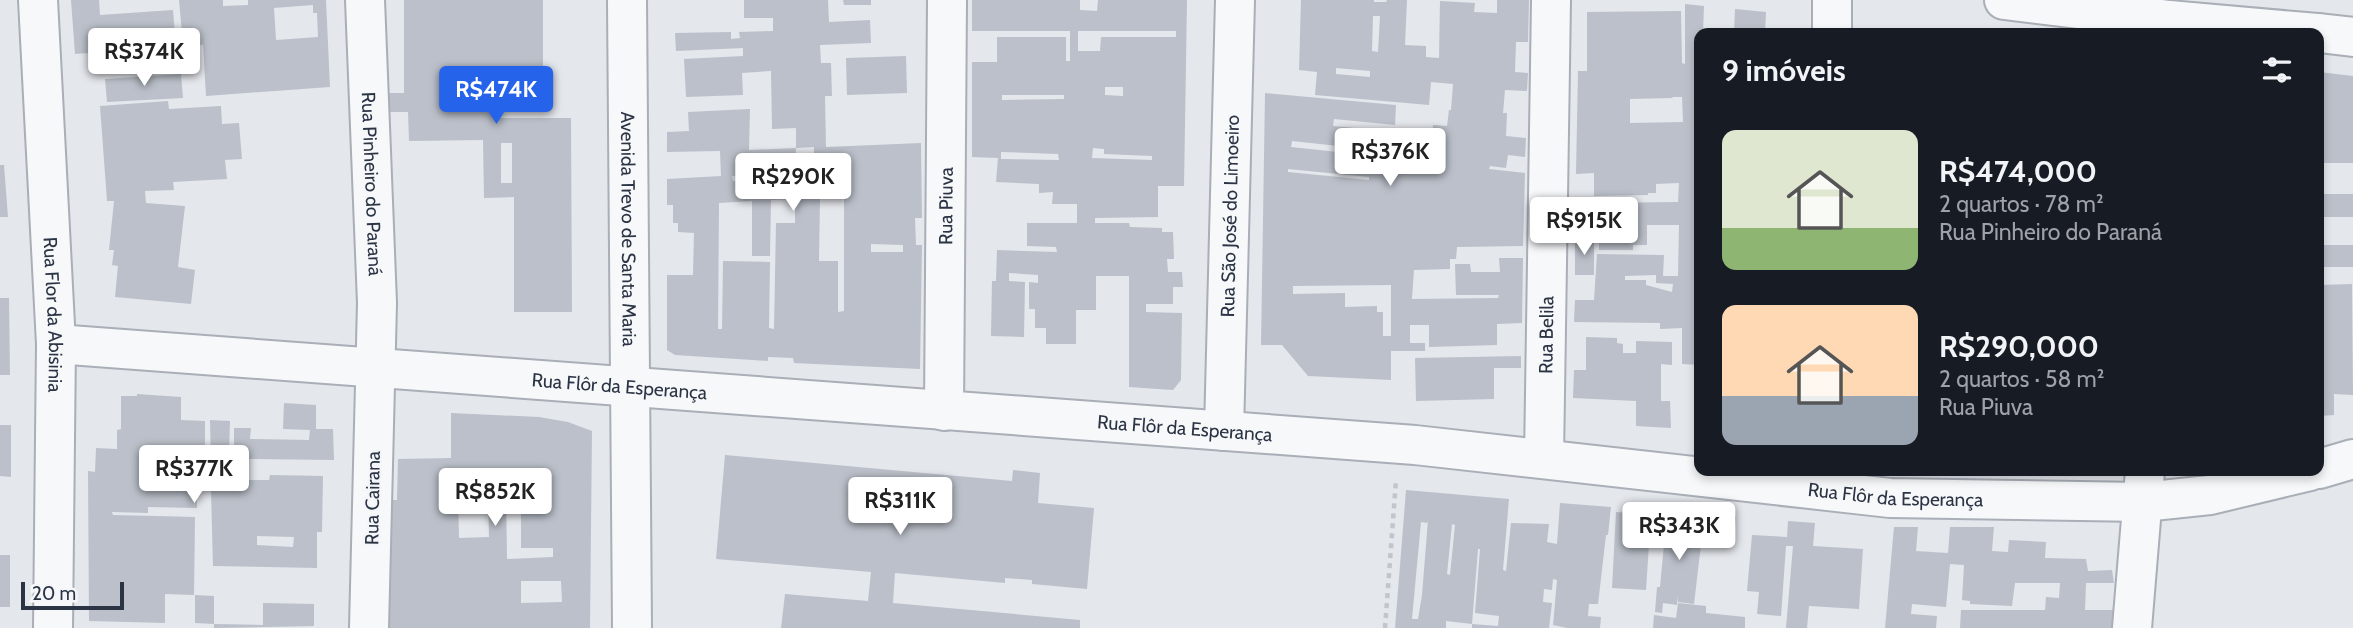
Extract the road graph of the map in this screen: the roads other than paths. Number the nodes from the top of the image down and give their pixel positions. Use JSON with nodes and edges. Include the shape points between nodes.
{"nodes":[{"id":1,"x":38,"y":0,"type":"edge"},
{"id":2,"x":365,"y":0,"type":"edge"},
{"id":3,"x":627,"y":0,"type":"edge"},
{"id":4,"x":947,"y":0,"type":"edge"},
{"id":5,"x":1235,"y":0,"type":"edge"},
{"id":6,"x":1551,"y":0,"type":"edge"},
{"id":7,"x":1832,"y":0,"type":"edge"},
{"id":8,"x":2004,"y":0,"type":"edge"},
{"id":9,"x":2169,"y":18,"type":"edge"},
{"id":10,"x":1832,"y":28,"type":"edge"},
{"id":11,"x":2268,"y":28,"type":"edge"},
{"id":12,"x":2324,"y":34,"type":"edge"},
{"id":13,"x":2353,"y":37,"type":"edge"},
{"id":14,"x":56,"y":344,"type":"junction"},
{"id":15,"x":374,"y":368,"type":"junction"},
{"id":16,"x":629,"y":387,"type":"junction"},
{"id":17,"x":944,"y":411,"type":"junction"},
{"id":18,"x":1224,"y":431,"type":"junction"},
{"id":19,"x":1544,"y":459,"type":"junction"},
{"id":20,"x":2353,"y":459,"type":"edge"},
{"id":21,"x":2324,"y":467,"type":"edge"},
{"id":22,"x":1694,"y":471,"type":"edge"},
{"id":23,"x":1760,"y":476,"type":"edge"},
{"id":24,"x":2289,"y":476,"type":"edge"},
{"id":25,"x":1824,"y":481,"type":"edge"},
{"id":26,"x":2144,"y":486,"type":"edge"},
{"id":27,"x":54,"y":628,"type":"edge"},
{"id":28,"x":369,"y":628,"type":"edge"},
{"id":29,"x":632,"y":628,"type":"edge"},
{"id":30,"x":2132,"y":628,"type":"edge"}],
"edges":[{"from":1,"to":14,"type":"street","name":"Rua Flor da Abisinia"},
{"from":2,"to":15,"type":"street","name":"Rua Pinheiro do Paraná","via":[[377,303]]},
{"from":3,"to":16,"type":"street","name":"Avenida Trevo de Santa Maria"},
{"from":4,"to":17,"type":"street","name":"Rua Piuva"},
{"from":5,"to":18,"type":"street","name":"Rua São José do Limoeiro"},
{"from":6,"to":19,"type":"street","name":"Rua Belila"},
{"from":7,"to":10,"type":"street"},
{"from":8,"to":9,"type":"street"},
{"from":9,"to":11,"type":"street"},
{"from":12,"to":13,"type":"street"},
{"from":14,"to":15,"type":"street","name":"Rua Flôr da Esperança"},
{"from":14,"to":27,"type":"street","name":"Rua Flor da Abisinia"},
{"from":15,"to":16,"type":"street","name":"Rua Flôr da Esperança"},
{"from":15,"to":28,"type":"street","name":"Rua Cairana"},
{"from":16,"to":17,"type":"street","name":"Rua Flôr da Esperança"},
{"from":16,"to":29,"type":"street","name":"Avenida Trevo de Santa Maria"},
{"from":17,"to":18,"type":"street","name":"Rua Flôr da Esperança"},
{"from":18,"to":19,"type":"street","name":"Rua Flôr da Esperança"},
{"from":19,"to":22,"type":"street","name":"Rua Flôr da Esperança"},
{"from":20,"to":21,"type":"street"},
{"from":23,"to":25,"type":"street","name":"Rua Flôr da Esperança"},
{"from":24,"to":26,"type":"street","name":"Rua Flôr da Esperança","via":[[2210,495]]},
{"from":25,"to":26,"type":"street","name":"Rua Flôr da Esperança","via":[[1890,498]]},
{"from":26,"to":30,"type":"street"}]}
